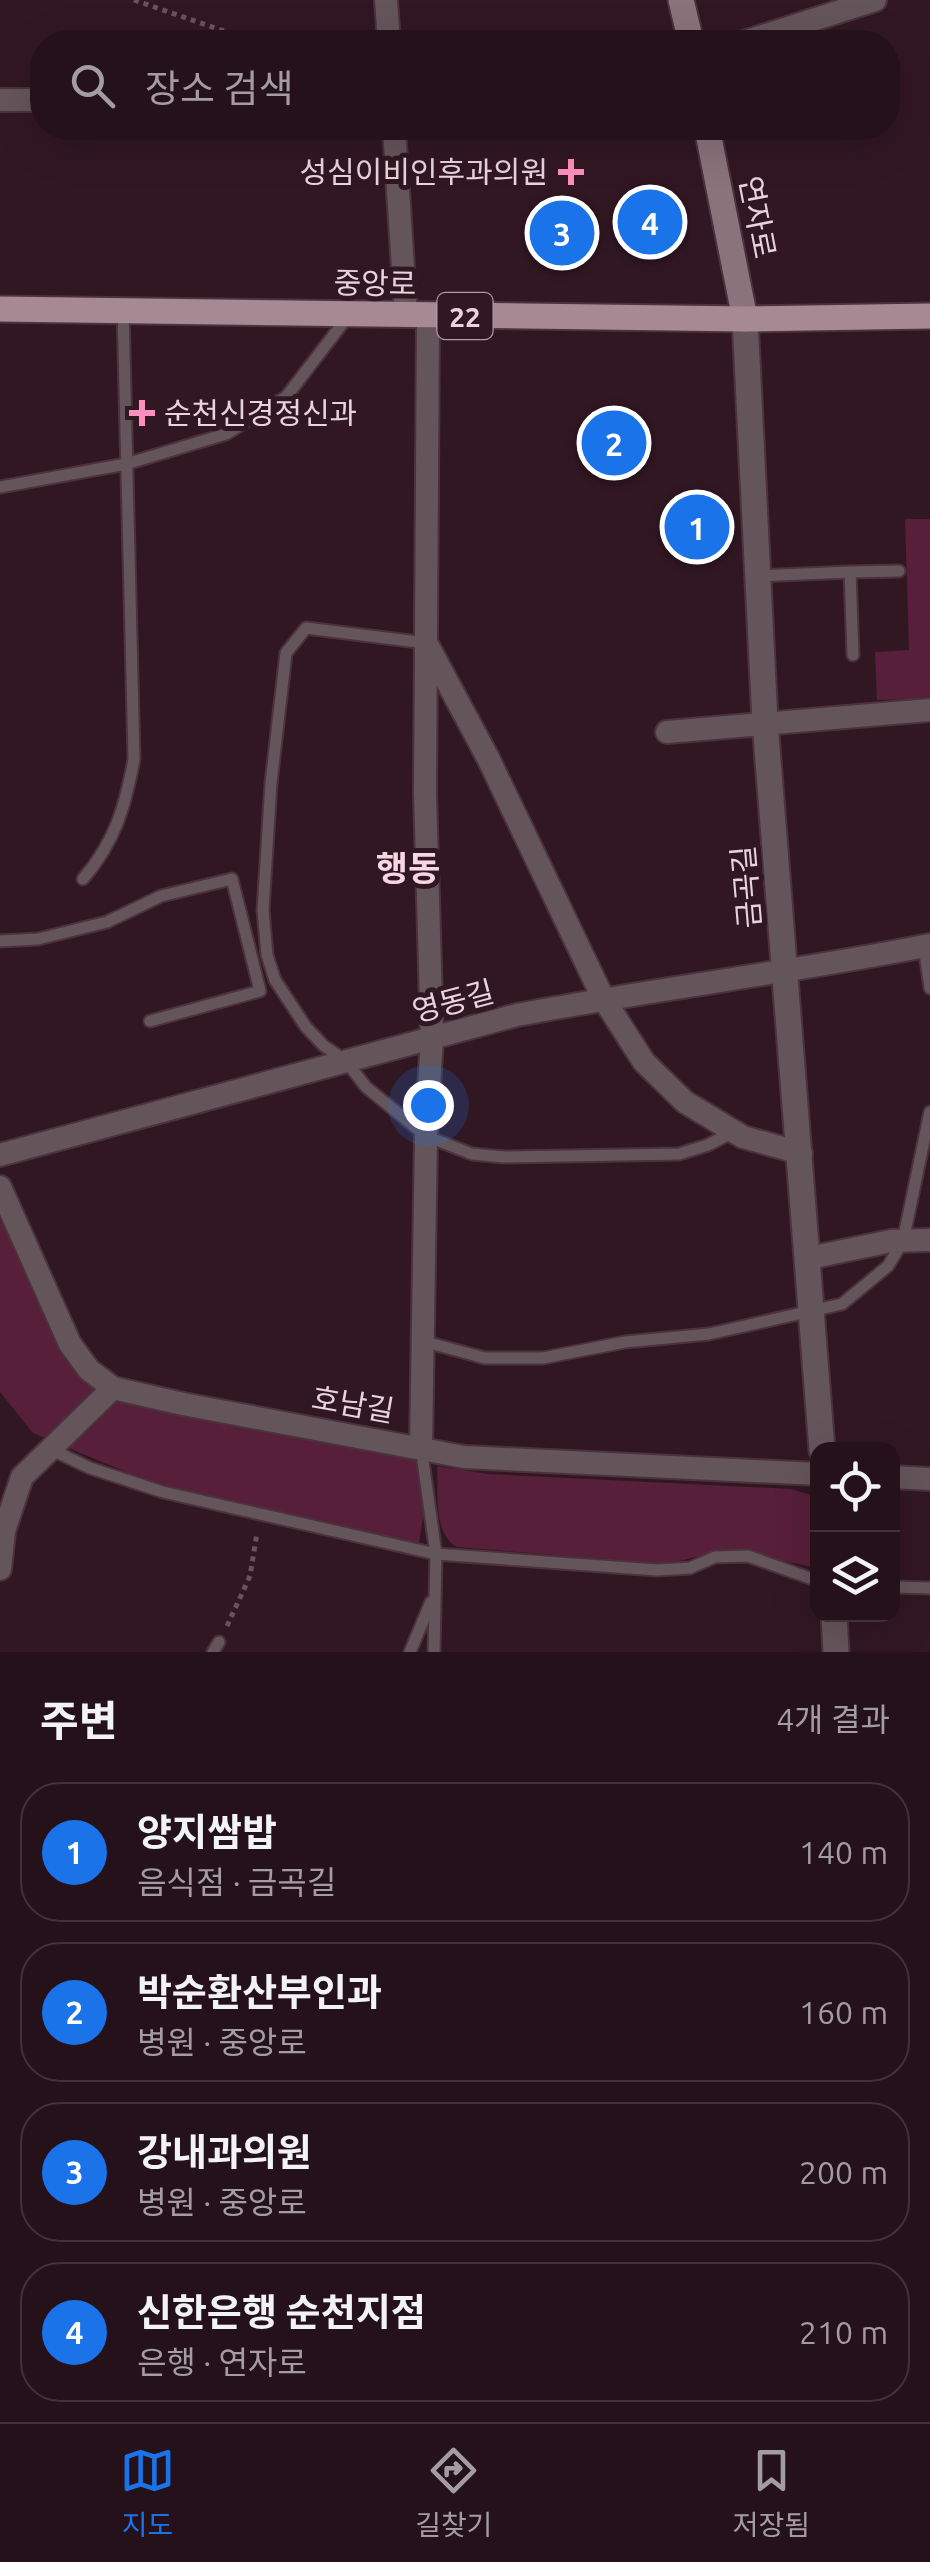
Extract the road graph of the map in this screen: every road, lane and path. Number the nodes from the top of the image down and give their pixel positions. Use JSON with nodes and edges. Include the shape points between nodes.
{"nodes":[{"id":1,"x":134,"y":0,"type":"edge"},
{"id":2,"x":386,"y":0,"type":"edge"},
{"id":3,"x":682,"y":0,"type":"edge"},
{"id":4,"x":874,"y":0,"type":"edge"},
{"id":5,"x":221,"y":30,"type":"edge"},
{"id":6,"x":387,"y":30,"type":"edge"},
{"id":7,"x":688,"y":30,"type":"edge"},
{"id":8,"x":781,"y":30,"type":"edge"},
{"id":9,"x":0,"y":100,"type":"edge"},
{"id":10,"x":30,"y":100,"type":"edge"},
{"id":11,"x":395,"y":140,"type":"edge"},
{"id":12,"x":710,"y":140,"type":"edge"},
{"id":13,"x":0,"y":308,"type":"edge"},
{"id":14,"x":123,"y":310,"type":"junction"},
{"id":15,"x":349,"y":315,"type":"junction"},
{"id":16,"x":417,"y":316,"type":"junction"},
{"id":17,"x":930,"y":316,"type":"edge"},
{"id":18,"x":745,"y":319,"type":"junction"},
{"id":19,"x":126,"y":464,"type":"junction"},
{"id":20,"x":0,"y":487,"type":"edge"},
{"id":21,"x":899,"y":571,"type":"dead end"},
{"id":22,"x":850,"y":572,"type":"junction"},
{"id":23,"x":756,"y":576,"type":"junction"},
{"id":24,"x":426,"y":643,"type":"junction"},
{"id":25,"x":853,"y":655,"type":"dead end"},
{"id":26,"x":930,"y":710,"type":"edge"},
{"id":27,"x":765,"y":722,"type":"junction"},
{"id":28,"x":667,"y":732,"type":"dead end"},
{"id":29,"x":83,"y":879,"type":"dead end"},
{"id":30,"x":0,"y":942,"type":"edge"},
{"id":31,"x":927,"y":946,"type":"edge"},
{"id":32,"x":786,"y":972,"type":"junction"},
{"id":33,"x":930,"y":988,"type":"edge"},
{"id":34,"x":603,"y":998,"type":"junction"},
{"id":35,"x":150,"y":1021,"type":"dead end"},
{"id":36,"x":432,"y":1038,"type":"junction"},
{"id":37,"x":346,"y":1061,"type":"junction"},
{"id":38,"x":930,"y":1112,"type":"edge"},
{"id":39,"x":734,"y":1131,"type":"junction"},
{"id":40,"x":426,"y":1136,"type":"junction"},
{"id":41,"x":800,"y":1153,"type":"junction"},
{"id":42,"x":0,"y":1155,"type":"edge"},
{"id":43,"x":0,"y":1187,"type":"edge"},
{"id":44,"x":930,"y":1240,"type":"edge"},
{"id":45,"x":903,"y":1241,"type":"junction"},
{"id":46,"x":809,"y":1258,"type":"junction"},
{"id":47,"x":813,"y":1310,"type":"junction"},
{"id":48,"x":422,"y":1340,"type":"junction"},
{"id":49,"x":113,"y":1388,"type":"junction"},
{"id":50,"x":821,"y":1442,"type":"edge"},
{"id":51,"x":48,"y":1448,"type":"junction"},
{"id":52,"x":421,"y":1448,"type":"junction"},
{"id":53,"x":810,"y":1474,"type":"edge"},
{"id":54,"x":900,"y":1478,"type":"edge"},
{"id":55,"x":930,"y":1479,"type":"edge"},
{"id":56,"x":260,"y":1513,"type":"junction"},
{"id":57,"x":436,"y":1554,"type":"junction"},
{"id":58,"x":0,"y":1569,"type":"edge"},
{"id":59,"x":810,"y":1578,"type":"edge"},
{"id":60,"x":900,"y":1587,"type":"edge"},
{"id":61,"x":930,"y":1588,"type":"edge"},
{"id":62,"x":435,"y":1594,"type":"junction"},
{"id":63,"x":834,"y":1622,"type":"edge"},
{"id":64,"x":216,"y":1647,"type":"edge"},
{"id":65,"x":410,"y":1652,"type":"edge"},
{"id":66,"x":434,"y":1652,"type":"edge"},
{"id":67,"x":836,"y":1652,"type":"edge"}],
"edges":[{"from":1,"to":5,"type":"path"},
{"from":2,"to":6,"type":"street"},
{"from":3,"to":7,"type":"main road"},
{"from":4,"to":8,"type":"street"},
{"from":9,"to":10,"type":"street"},
{"from":11,"to":16,"type":"street"},
{"from":12,"to":18,"type":"main road","name":"연자로"},
{"from":13,"to":14,"type":"main road","name":"중앙로","number":"22"},
{"from":14,"to":15,"type":"main road","name":"중앙로","number":"22"},
{"from":14,"to":19,"type":"lane"},
{"from":15,"to":16,"type":"main road","name":"중앙로","number":"22"},
{"from":15,"to":19,"type":"lane","via":[[286,396],[226,434]]},
{"from":16,"to":18,"type":"main road","name":"중앙로","number":"22"},
{"from":16,"to":24,"type":"street"},
{"from":17,"to":18,"type":"main road","name":"중앙로","number":"22"},
{"from":18,"to":23,"type":"street","name":"금곡길"},
{"from":19,"to":20,"type":"lane"},
{"from":19,"to":29,"type":"lane","via":[[134,759],[106,852]]},
{"from":21,"to":22,"type":"lane"},
{"from":22,"to":23,"type":"lane"},
{"from":22,"to":25,"type":"lane"},
{"from":23,"to":27,"type":"street","name":"금곡길"},
{"from":24,"to":34,"type":"street"},
{"from":24,"to":36,"type":"street"},
{"from":24,"to":37,"type":"lane","via":[[306,628],[286,653],[263,910],[267,955],[306,1027]]},
{"from":26,"to":27,"type":"street"},
{"from":27,"to":28,"type":"street"},
{"from":27,"to":32,"type":"street","name":"금곡길"},
{"from":30,"to":35,"type":"lane","via":[[107,922],[161,896],[232,880],[260,991]]},
{"from":31,"to":32,"type":"street","name":"영동길"},
{"from":31,"to":33,"type":"lane"},
{"from":32,"to":34,"type":"street","name":"영동길"},
{"from":32,"to":41,"type":"street","name":"금곡길"},
{"from":34,"to":36,"type":"street","name":"영동길"},
{"from":34,"to":39,"type":"street","via":[[644,1062],[686,1102]]},
{"from":36,"to":37,"type":"street","name":"영동길"},
{"from":36,"to":40,"type":"street"},
{"from":37,"to":40,"type":"lane","via":[[366,1087]]},
{"from":37,"to":42,"type":"street","name":"영동길"},
{"from":38,"to":45,"type":"lane"},
{"from":39,"to":40,"type":"lane","via":[[679,1154],[624,1155],[482,1156]]},
{"from":39,"to":41,"type":"street"},
{"from":40,"to":48,"type":"street"},
{"from":41,"to":46,"type":"street","name":"금곡길"},
{"from":43,"to":49,"type":"street","via":[[70,1344]]},
{"from":44,"to":45,"type":"street"},
{"from":45,"to":46,"type":"street"},
{"from":45,"to":47,"type":"lane","via":[[888,1266],[842,1304]]},
{"from":46,"to":47,"type":"street","name":"금곡길"},
{"from":47,"to":48,"type":"lane","via":[[709,1334],[543,1358],[485,1358]]},
{"from":47,"to":50,"type":"street","name":"금곡길"},
{"from":48,"to":52,"type":"street"},
{"from":49,"to":51,"type":"street"},
{"from":49,"to":52,"type":"street","name":"호남길"},
{"from":51,"to":56,"type":"lane","via":[[163,1492]]},
{"from":51,"to":58,"type":"street","via":[[13,1497]]},
{"from":52,"to":53,"type":"street","name":"호남길","via":[[464,1457]]},
{"from":52,"to":57,"type":"lane"},
{"from":54,"to":55,"type":"street"},
{"from":56,"to":57,"type":"lane"},
{"from":56,"to":64,"type":"path","via":[[250,1576]]},
{"from":57,"to":59,"type":"lane","via":[[658,1570],[748,1556]]},
{"from":57,"to":62,"type":"lane"},
{"from":60,"to":61,"type":"lane"},
{"from":62,"to":65,"type":"lane"},
{"from":62,"to":66,"type":"lane"},
{"from":63,"to":67,"type":"street"}]}
